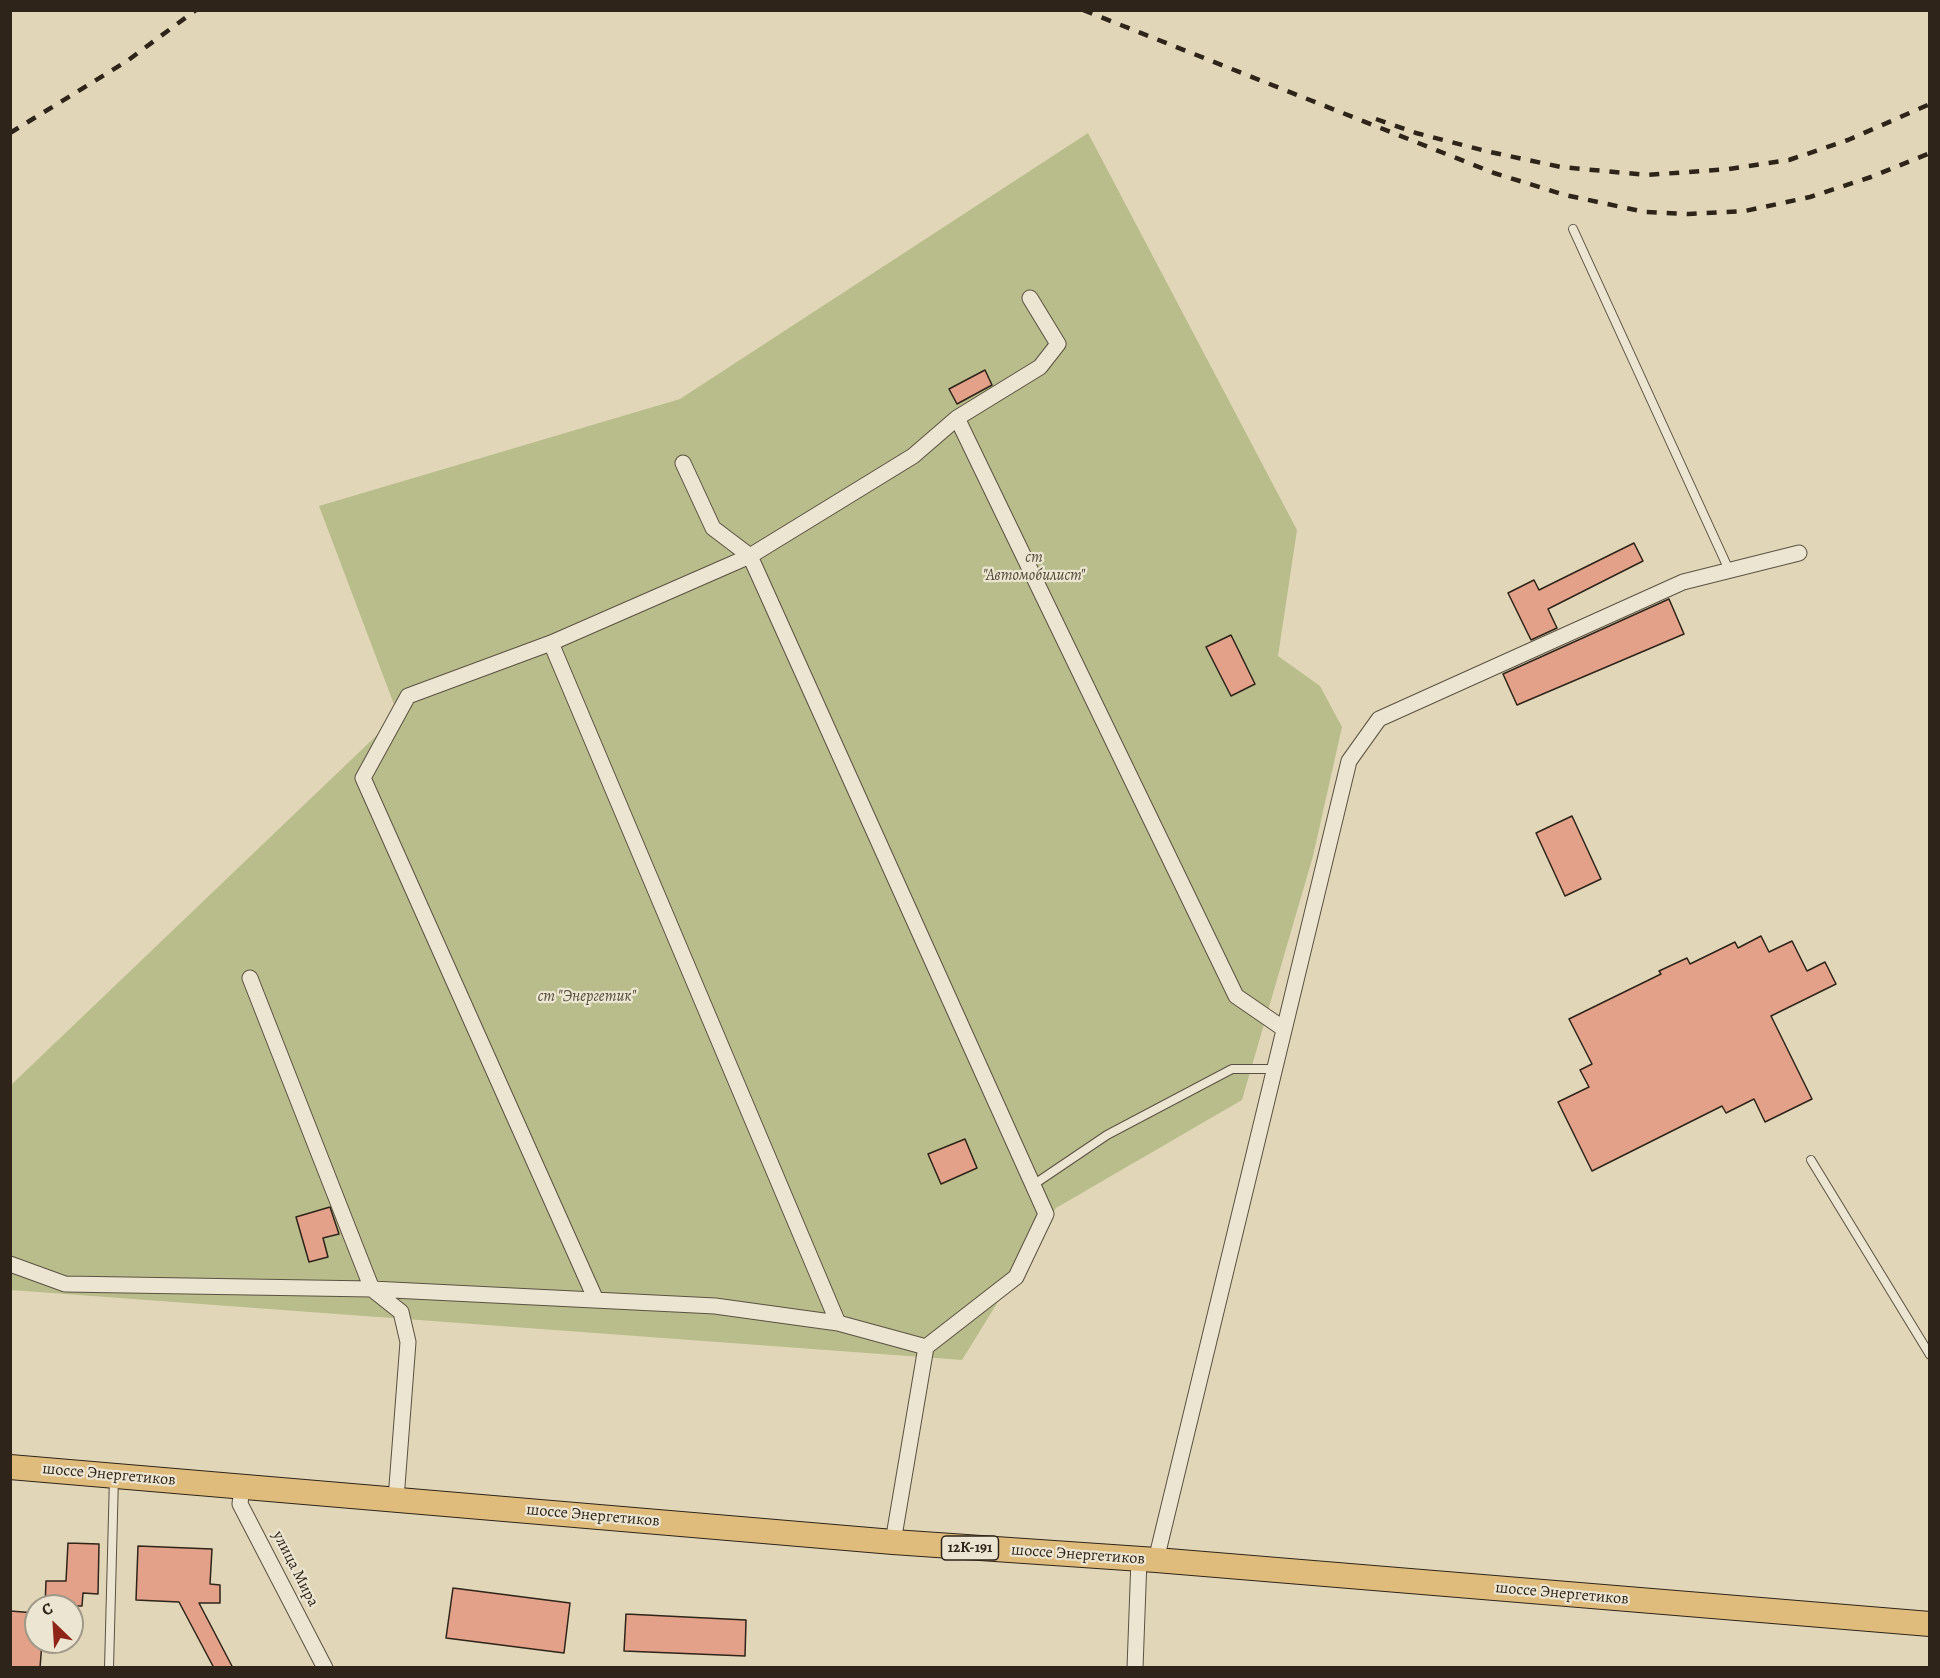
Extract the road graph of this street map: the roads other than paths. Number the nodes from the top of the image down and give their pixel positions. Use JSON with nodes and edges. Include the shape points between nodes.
{"nodes":[{"id":1,"x":1573,"y":230,"type":"dead end"},
{"id":2,"x":1030,"y":298,"type":"dead end"},
{"id":3,"x":957,"y":418,"type":"junction"},
{"id":4,"x":682,"y":463,"type":"dead end"},
{"id":5,"x":1799,"y":553,"type":"dead end"},
{"id":6,"x":750,"y":556,"type":"junction"},
{"id":7,"x":1729,"y":570,"type":"junction"},
{"id":8,"x":551,"y":643,"type":"junction"},
{"id":9,"x":250,"y":978,"type":"dead end"},
{"id":10,"x":1284,"y":1029,"type":"junction"},
{"id":11,"x":1275,"y":1069,"type":"junction"},
{"id":12,"x":1811,"y":1160,"type":"dead end"},
{"id":13,"x":1033,"y":1185,"type":"junction"},
{"id":14,"x":10,"y":1264,"type":"edge"},
{"id":15,"x":372,"y":1289,"type":"junction"},
{"id":16,"x":596,"y":1300,"type":"junction"},
{"id":17,"x":838,"y":1323,"type":"junction"},
{"id":18,"x":926,"y":1347,"type":"junction"},
{"id":19,"x":1929,"y":1355,"type":"edge"},
{"id":20,"x":10,"y":1467,"type":"edge"},
{"id":21,"x":114,"y":1476,"type":"junction"},
{"id":22,"x":242,"y":1486,"type":"junction"},
{"id":23,"x":396,"y":1499,"type":"junction"},
{"id":24,"x":893,"y":1542,"type":"junction"},
{"id":25,"x":1148,"y":1560,"type":"junction"},
{"id":26,"x":1929,"y":1624,"type":"edge"},
{"id":27,"x":109,"y":1668,"type":"edge"},
{"id":28,"x":325,"y":1668,"type":"edge"},
{"id":29,"x":1135,"y":1668,"type":"edge"}],
"edges":[{"from":1,"to":7,"type":"lane"},
{"from":2,"to":3,"type":"street","via":[[1058,344],[1040,367]]},
{"from":3,"to":6,"type":"street","via":[[913,456]]},
{"from":3,"to":10,"type":"street","via":[[1236,996]]},
{"from":4,"to":6,"type":"street","via":[[713,528]]},
{"from":5,"to":7,"type":"street"},
{"from":6,"to":8,"type":"street"},
{"from":6,"to":13,"type":"street"},
{"from":7,"to":10,"type":"street","via":[[1683,582],[1379,719],[1349,761]]},
{"from":8,"to":16,"type":"street","via":[[408,696],[363,778]]},
{"from":8,"to":17,"type":"street"},
{"from":9,"to":15,"type":"street"},
{"from":10,"to":11,"type":"street"},
{"from":11,"to":13,"type":"lane","via":[[1232,1069],[1107,1135]]},
{"from":11,"to":25,"type":"street"},
{"from":12,"to":19,"type":"lane"},
{"from":13,"to":18,"type":"street","via":[[1046,1215],[1016,1277]]},
{"from":14,"to":15,"type":"street","via":[[65,1284]]},
{"from":15,"to":16,"type":"street"},
{"from":15,"to":23,"type":"street","via":[[402,1312],[408,1342]]},
{"from":16,"to":17,"type":"street","via":[[715,1306]]},
{"from":17,"to":18,"type":"street"},
{"from":18,"to":24,"type":"street"},
{"from":20,"to":21,"type":"main road","name":"шоссе Энергетиков","number":"12К-191"},
{"from":21,"to":22,"type":"main road","name":"шоссе Энергетиков","number":"12К-191"},
{"from":21,"to":27,"type":"lane"},
{"from":22,"to":23,"type":"main road","name":"шоссе Энергетиков","number":"12К-191"},
{"from":22,"to":28,"type":"street","name":"улица Мира","via":[[240,1503]]},
{"from":23,"to":24,"type":"main road","name":"шоссе Энергетиков","number":"12К-191"},
{"from":24,"to":25,"type":"main road","name":"шоссе Энергетиков","number":"12К-191"},
{"from":25,"to":26,"type":"main road","name":"шоссе Энергетиков","number":"12К-191"},
{"from":25,"to":29,"type":"street"}]}
